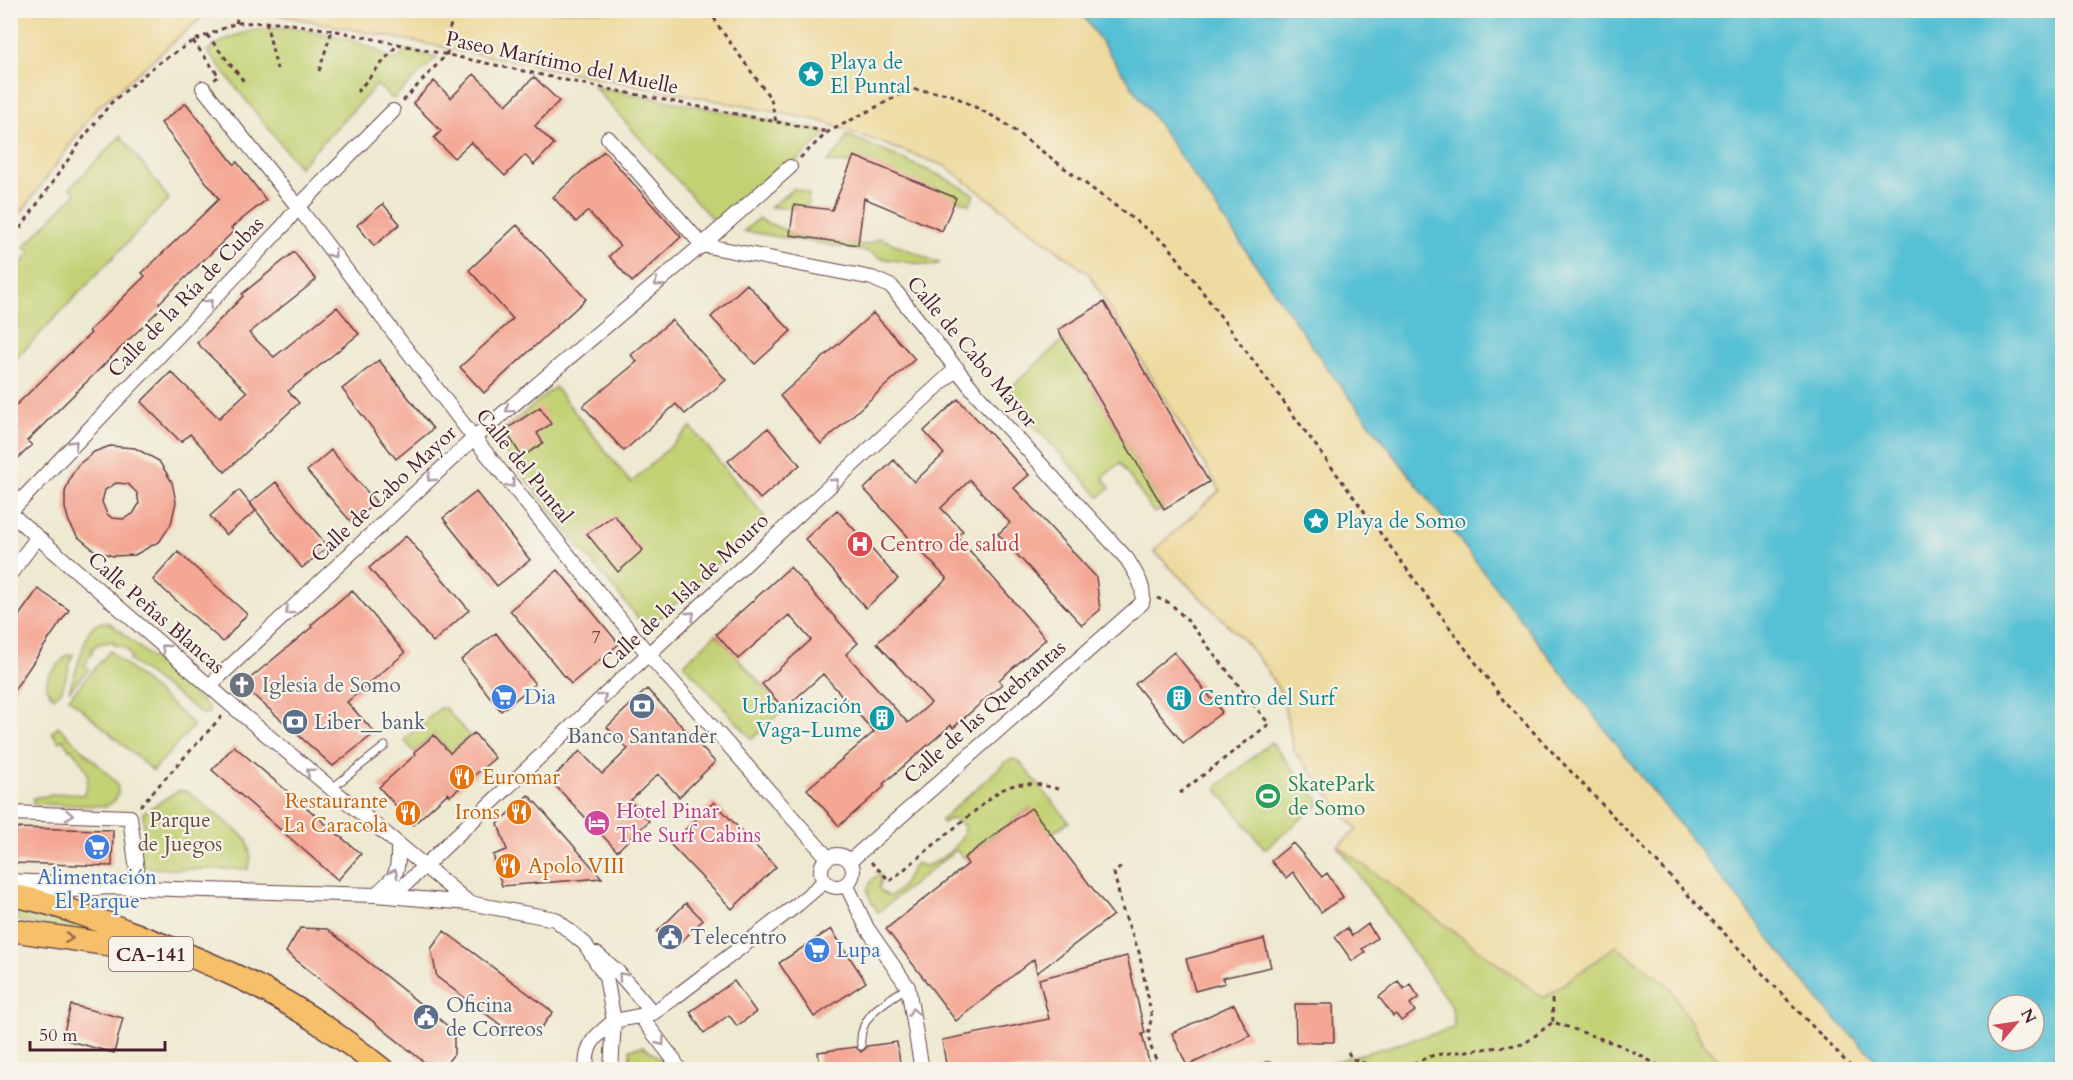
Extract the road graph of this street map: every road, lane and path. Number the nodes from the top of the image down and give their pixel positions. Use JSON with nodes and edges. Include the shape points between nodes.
{"nodes":[{"id":1,"x":239,"y":10,"type":"edge"},
{"id":2,"x":455,"y":10,"type":"edge"},
{"id":3,"x":710,"y":10,"type":"edge"},
{"id":4,"x":266,"y":22,"type":"junction"},
{"id":5,"x":236,"y":23,"type":"junction"},
{"id":6,"x":332,"y":30,"type":"junction"},
{"id":7,"x":207,"y":35,"type":"junction"},
{"id":8,"x":193,"y":41,"type":"junction"},
{"id":9,"x":399,"y":44,"type":"junction"},
{"id":10,"x":447,"y":54,"type":"junction"},
{"id":11,"x":277,"y":69,"type":"dead end"},
{"id":12,"x":319,"y":71,"type":"dead end"},
{"id":13,"x":246,"y":84,"type":"dead end"},
{"id":14,"x":203,"y":88,"type":"joint"},
{"id":15,"x":357,"y":92,"type":"dead end"},
{"id":16,"x":393,"y":111,"type":"joint"},
{"id":17,"x":776,"y":122,"type":"junction"},
{"id":18,"x":828,"y":132,"type":"junction"},
{"id":19,"x":608,"y":138,"type":"dead end"},
{"id":20,"x":790,"y":167,"type":"joint"},
{"id":21,"x":298,"y":207,"type":"junction"},
{"id":22,"x":10,"y":243,"type":"edge"},
{"id":23,"x":702,"y":245,"type":"junction"},
{"id":24,"x":957,"y":368,"type":"junction"},
{"id":25,"x":474,"y":438,"type":"junction"},
{"id":26,"x":10,"y":512,"type":"edge"},
{"id":27,"x":37,"y":538,"type":"junction"},
{"id":28,"x":10,"y":574,"type":"edge"},
{"id":29,"x":1144,"y":593,"type":"junction"},
{"id":30,"x":648,"y":654,"type":"junction"},
{"id":31,"x":209,"y":686,"type":"junction"},
{"id":32,"x":231,"y":705,"type":"junction"},
{"id":33,"x":385,"y":746,"type":"dead end"},
{"id":34,"x":331,"y":789,"type":"junction"},
{"id":35,"x":1058,"y":789,"type":"dead end"},
{"id":36,"x":1180,"y":793,"type":"dead end"},
{"id":37,"x":10,"y":813,"type":"edge"},
{"id":38,"x":130,"y":817,"type":"junction"},
{"id":39,"x":398,"y":846,"type":"junction"},
{"id":40,"x":444,"y":848,"type":"junction"},
{"id":41,"x":861,"y":851,"type":"junction"},
{"id":42,"x":828,"y":858,"type":"junction"},
{"id":43,"x":850,"y":861,"type":"junction"},
{"id":44,"x":424,"y":866,"type":"junction"},
{"id":45,"x":1121,"y":867,"type":"dead end"},
{"id":46,"x":10,"y":881,"type":"edge"},
{"id":47,"x":825,"y":881,"type":"junction"},
{"id":48,"x":846,"y":884,"type":"junction"},
{"id":49,"x":446,"y":885,"type":"junction"},
{"id":50,"x":109,"y":887,"type":"junction"},
{"id":51,"x":139,"y":887,"type":"junction"},
{"id":52,"x":375,"y":895,"type":"junction"},
{"id":53,"x":393,"y":896,"type":"junction"},
{"id":54,"x":17,"y":901,"type":"edge"},
{"id":55,"x":469,"y":903,"type":"junction"},
{"id":56,"x":10,"y":930,"type":"edge"},
{"id":57,"x":585,"y":945,"type":"junction"},
{"id":58,"x":908,"y":987,"type":"junction"},
{"id":59,"x":1552,"y":999,"type":"dead end"},
{"id":60,"x":285,"y":1002,"type":"junction"},
{"id":61,"x":647,"y":1015,"type":"junction"},
{"id":62,"x":614,"y":1022,"type":"junction"},
{"id":63,"x":1553,"y":1022,"type":"junction"},
{"id":64,"x":861,"y":1046,"type":"dead end"},
{"id":65,"x":1348,"y":1052,"type":"dead end"},
{"id":66,"x":383,"y":1070,"type":"edge"},
{"id":67,"x":586,"y":1070,"type":"edge"},
{"id":68,"x":611,"y":1070,"type":"edge"},
{"id":69,"x":679,"y":1070,"type":"edge"},
{"id":70,"x":922,"y":1070,"type":"edge"},
{"id":71,"x":1161,"y":1070,"type":"edge"},
{"id":72,"x":1386,"y":1070,"type":"edge"},
{"id":73,"x":1396,"y":1070,"type":"edge"},
{"id":74,"x":1666,"y":1070,"type":"edge"},
{"id":75,"x":1854,"y":1070,"type":"edge"}],
"edges":[{"from":1,"to":5,"type":"path"},
{"from":2,"to":10,"type":"path"},
{"from":3,"to":17,"type":"path","via":[[771,99]]},
{"from":4,"to":5,"type":"path","name":"Paseo Marítimo del Muelle"},
{"from":4,"to":6,"type":"path","name":"Paseo Marítimo del Muelle"},
{"from":4,"to":11,"type":"path"},
{"from":5,"to":7,"type":"path","name":"Paseo Marítimo del Muelle"},
{"from":6,"to":9,"type":"path","name":"Paseo Marítimo del Muelle"},
{"from":6,"to":12,"type":"path"},
{"from":7,"to":8,"type":"path","name":"Paseo Marítimo del Muelle"},
{"from":7,"to":13,"type":"path"},
{"from":8,"to":14,"type":"path","via":[[219,76]]},
{"from":8,"to":22,"type":"path","name":"Paseo Marítimo del Muelle","via":[[157,64],[111,103]]},
{"from":9,"to":10,"type":"path","name":"Paseo Marítimo del Muelle"},
{"from":9,"to":15,"type":"path"},
{"from":10,"to":16,"type":"path"},
{"from":10,"to":17,"type":"path","name":"Paseo Marítimo del Muelle"},
{"from":14,"to":21,"type":"street","name":"Calle del Puntal"},
{"from":16,"to":21,"type":"street","name":"Calle de la Ría de Cubas"},
{"from":17,"to":18,"type":"path","name":"Paseo Marítimo del Muelle"},
{"from":18,"to":20,"type":"path"},
{"from":18,"to":75,"type":"path","via":[[911,89],[950,94],[1000,120],[1167,245],[1504,701]]},
{"from":19,"to":23,"type":"street"},
{"from":20,"to":23,"type":"street","name":"Calle de Cabo Mayor"},
{"from":21,"to":25,"type":"street","name":"Calle del Puntal","one_way":true},
{"from":26,"to":21,"type":"street","name":"Calle de la Ría de Cubas","one_way":true},
{"from":23,"to":24,"type":"street","name":"Calle de Cabo Mayor","via":[[872,278],[892,287]]},
{"from":23,"to":25,"type":"street","name":"Calle de Cabo Mayor","one_way":true},
{"from":24,"to":29,"type":"street","name":"Calle de Cabo Mayor","via":[[1127,559]]},
{"from":30,"to":24,"type":"street","name":"Calle de la Isla de Mouro","one_way":true},
{"from":25,"to":30,"type":"street","name":"Calle del Puntal","one_way":true},
{"from":25,"to":31,"type":"street","name":"Calle de Cabo Mayor","one_way":true},
{"from":26,"to":27,"type":"street","name":"Calle Peñas Blancas"},
{"from":27,"to":28,"type":"street"},
{"from":31,"to":27,"type":"street","name":"Calle Peñas Blancas","one_way":true},
{"from":29,"to":36,"type":"path","via":[[1170,603],[1189,622],[1269,724]]},
{"from":29,"to":41,"type":"street","name":"Calle de las Quebrantas","via":[[1142,603]]},
{"from":40,"to":30,"type":"street","name":"Calle de la Isla de Mouro","one_way":true},
{"from":30,"to":42,"type":"street","name":"Calle del Puntal"},
{"from":31,"to":32,"type":"street","name":"Calle Peñas Blancas"},
{"from":34,"to":32,"type":"street","name":"Calle Peñas Blancas","one_way":true},
{"from":32,"to":38,"type":"path"},
{"from":33,"to":34,"type":"lane"},
{"from":34,"to":39,"type":"street","name":"Calle Peñas Blancas"},
{"from":35,"to":41,"type":"path","via":[[1025,784],[1011,785],[998,792],[890,881]]},
{"from":37,"to":38,"type":"street","one_way":true},
{"from":38,"to":51,"type":"street"},
{"from":39,"to":44,"type":"street","name":"Calle Peñas Blancas"},
{"from":52,"to":39,"type":"street","one_way":true,"via":[[399,866]]},
{"from":40,"to":44,"type":"street","name":"Calle de la Isla de Mouro"},
{"from":40,"to":49,"type":"street"},
{"from":41,"to":43,"type":"street","name":"Calle de las Quebrantas"},
{"from":42,"to":43,"type":"street","via":[[842,855]]},
{"from":42,"to":47,"type":"street","via":[[822,866]]},
{"from":43,"to":48,"type":"street","via":[[852,876]]},
{"from":44,"to":49,"type":"street","name":"Calle Peñas Blancas"},
{"from":44,"to":53,"type":"street","name":"Calle de la Isla de Mouro"},
{"from":45,"to":71,"type":"path","via":[[1114,873],[1139,952],[1152,1018],[1148,1037]]},
{"from":46,"to":50,"type":"street"},
{"from":47,"to":48,"type":"street","via":[[832,886]]},
{"from":47,"to":61,"type":"street","via":[[674,999]]},
{"from":48,"to":58,"type":"street","via":[[867,928]]},
{"from":49,"to":55,"type":"street","name":"Calle Peñas Blancas"},
{"from":50,"to":51,"type":"street"},
{"from":50,"to":54,"type":"street","via":[[60,891]]},
{"from":51,"to":52,"type":"street"},
{"from":52,"to":53,"type":"street"},
{"from":53,"to":55,"type":"street"},
{"from":54,"to":60,"type":"main road","number":"CA-141","via":[[97,920],[164,945],[227,971]]},
{"from":55,"to":57,"type":"street","via":[[555,920]]},
{"from":56,"to":60,"type":"main road","number":"CA-141","one_way":true,"via":[[126,947],[221,976]]},
{"from":61,"to":57,"type":"street","one_way":true,"via":[[617,971]]},
{"from":57,"to":62,"type":"street","via":[[606,977]]},
{"from":58,"to":64,"type":"lane","via":[[872,1011],[865,1022]]},
{"from":70,"to":58,"type":"street","one_way":true},
{"from":59,"to":63,"type":"path"},
{"from":60,"to":66,"type":"main road","number":"CA-141","via":[[350,1042]]},
{"from":61,"to":62,"type":"street"},
{"from":61,"to":69,"type":"street","one_way":true},
{"from":62,"to":67,"type":"street","via":[[595,1036],[586,1053]]},
{"from":62,"to":68,"type":"street"},
{"from":63,"to":73,"type":"path","via":[[1524,1044],[1434,1055]]},
{"from":63,"to":74,"type":"path","via":[[1622,1046]]},
{"from":65,"to":72,"type":"path","via":[[1352,1059]]}]}
